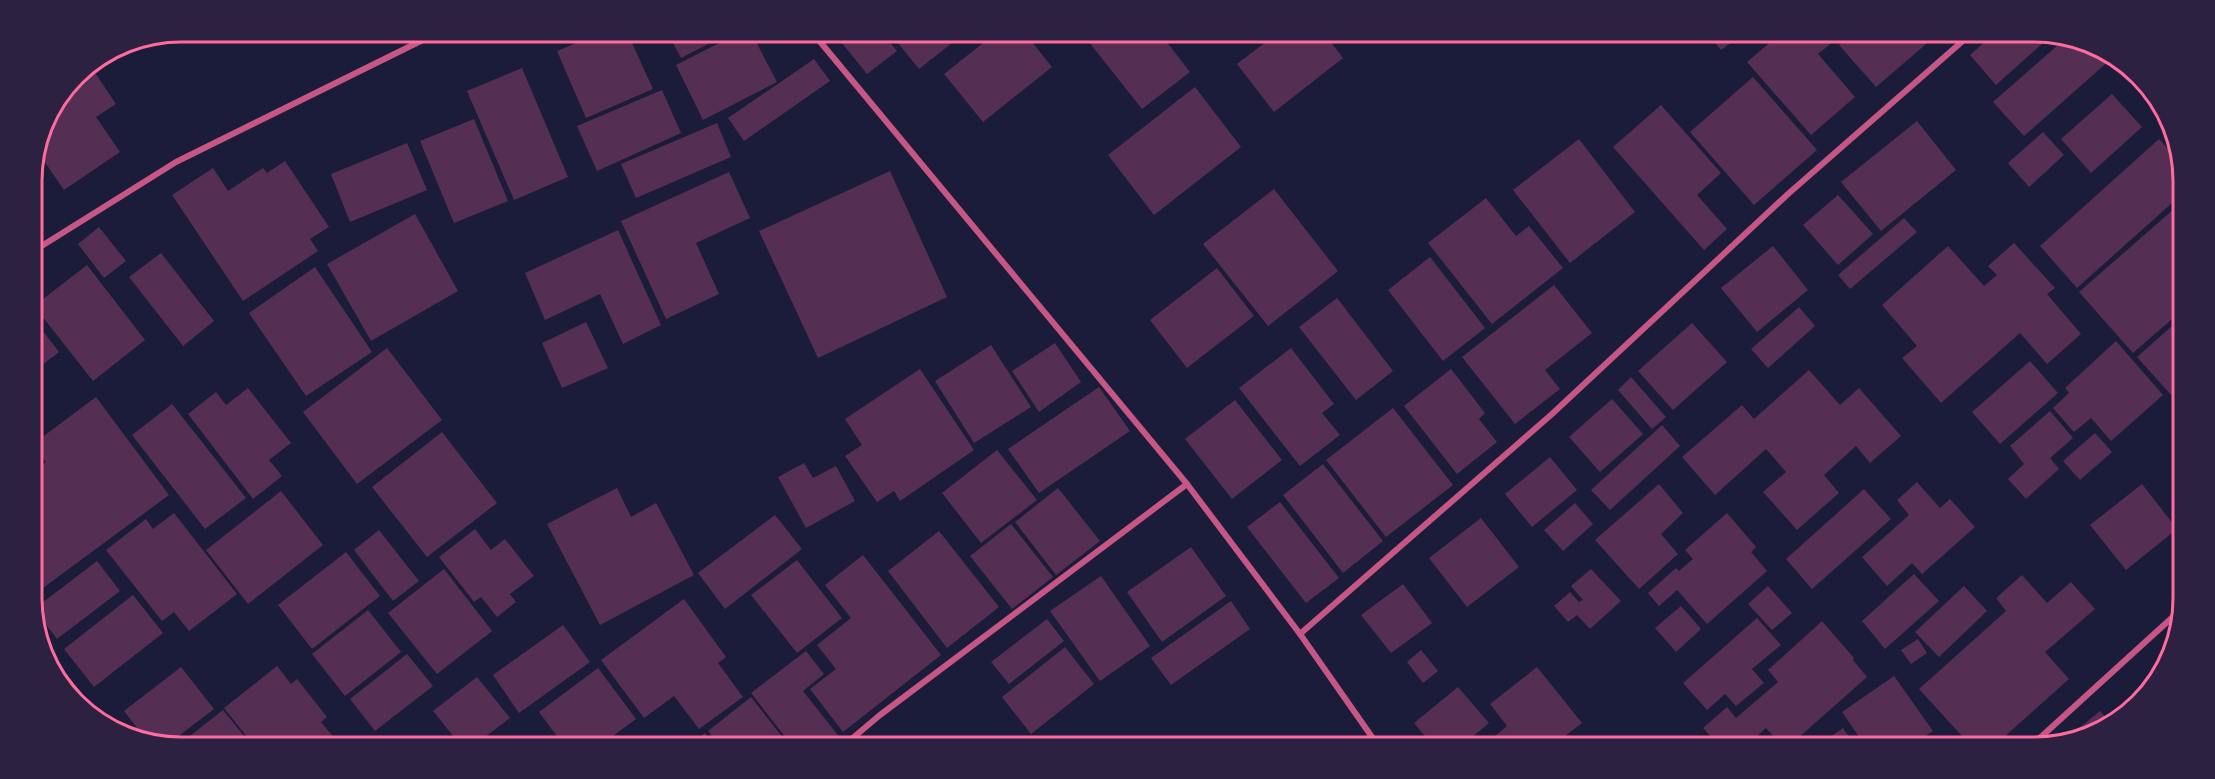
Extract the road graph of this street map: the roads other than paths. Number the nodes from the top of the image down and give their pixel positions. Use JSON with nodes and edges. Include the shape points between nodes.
{"nodes":[{"id":1,"x":419,"y":42,"type":"edge"},
{"id":2,"x":820,"y":42,"type":"edge"},
{"id":3,"x":1962,"y":42,"type":"edge"},
{"id":4,"x":42,"y":246,"type":"edge"},
{"id":5,"x":1187,"y":484,"type":"junction"},
{"id":6,"x":2172,"y":618,"type":"edge"},
{"id":7,"x":1300,"y":634,"type":"junction"},
{"id":8,"x":854,"y":737,"type":"edge"},
{"id":9,"x":1372,"y":737,"type":"edge"},
{"id":10,"x":2041,"y":737,"type":"edge"}],
"edges":[{"from":1,"to":4,"type":"street","via":[[176,162]]},
{"from":2,"to":5,"type":"street"},
{"from":3,"to":7,"type":"street","via":[[1788,194],[1552,414]]},
{"from":5,"to":7,"type":"street"},
{"from":5,"to":8,"type":"street"},
{"from":6,"to":10,"type":"street"},
{"from":7,"to":9,"type":"street"}]}
